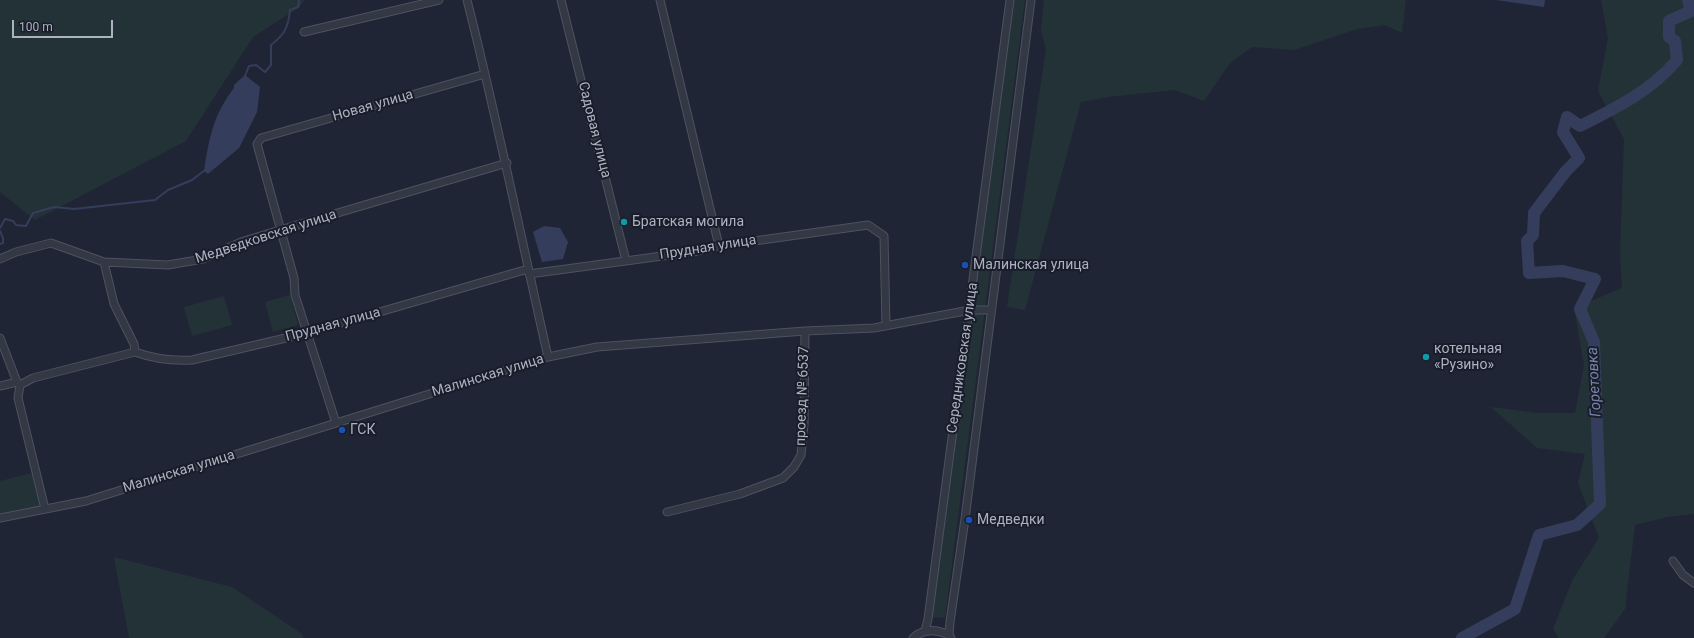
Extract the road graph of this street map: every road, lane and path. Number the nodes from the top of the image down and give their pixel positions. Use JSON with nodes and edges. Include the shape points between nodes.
{"nodes":[{"id":1,"x":439,"y":0,"type":"edge"},
{"id":2,"x":467,"y":0,"type":"edge"},
{"id":3,"x":562,"y":0,"type":"edge"},
{"id":4,"x":660,"y":0,"type":"edge"},
{"id":5,"x":1010,"y":0,"type":"edge"},
{"id":6,"x":1030,"y":0,"type":"edge"},
{"id":7,"x":304,"y":32,"type":"dead end"},
{"id":8,"x":486,"y":74,"type":"junction"},
{"id":9,"x":506,"y":163,"type":"junction"},
{"id":10,"x":280,"y":230,"type":"junction"},
{"id":11,"x":719,"y":246,"type":"junction"},
{"id":12,"x":0,"y":259,"type":"edge"},
{"id":13,"x":626,"y":261,"type":"junction"},
{"id":14,"x":104,"y":262,"type":"junction"},
{"id":15,"x":529,"y":272,"type":"junction"},
{"id":16,"x":970,"y":310,"type":"junction"},
{"id":17,"x":991,"y":310,"type":"junction"},
{"id":18,"x":886,"y":326,"type":"junction"},
{"id":19,"x":805,"y":331,"type":"junction"},
{"id":20,"x":307,"y":333,"type":"junction"},
{"id":21,"x":0,"y":338,"type":"edge"},
{"id":22,"x":135,"y":352,"type":"junction"},
{"id":23,"x":548,"y":357,"type":"junction"},
{"id":24,"x":18,"y":384,"type":"junction"},
{"id":25,"x":0,"y":386,"type":"edge"},
{"id":26,"x":336,"y":423,"type":"junction"},
{"id":27,"x":45,"y":509,"type":"junction"},
{"id":28,"x":667,"y":512,"type":"dead end"},
{"id":29,"x":0,"y":518,"type":"edge"},
{"id":30,"x":1673,"y":561,"type":"dead end"},
{"id":31,"x":1694,"y":584,"type":"edge"},
{"id":32,"x":925,"y":631,"type":"junction"},
{"id":33,"x":950,"y":636,"type":"edge"},
{"id":34,"x":913,"y":638,"type":"edge"}],
"edges":[{"from":1,"to":7,"type":"street"},
{"from":2,"to":8,"type":"street"},
{"from":3,"to":13,"type":"street","name":"Садовая улица"},
{"from":4,"to":11,"type":"street"},
{"from":5,"to":16,"type":"street","name":"Середниковская улица"},
{"from":6,"to":17,"type":"street","name":"Середниковская улица"},
{"from":8,"to":9,"type":"street"},
{"from":8,"to":10,"type":"street","name":"Новая улица","via":[[261,138],[257,144]]},
{"from":9,"to":10,"type":"street","name":"Медведковская улица"},
{"from":9,"to":15,"type":"street"},
{"from":10,"to":14,"type":"street","name":"Медведковская улица","via":[[241,242],[204,259],[168,265]]},
{"from":10,"to":20,"type":"street"},
{"from":11,"to":13,"type":"street","name":"Прудная улица"},
{"from":11,"to":18,"type":"street","name":"Прудная улица","via":[[868,225],[884,236]]},
{"from":12,"to":14,"type":"street","name":"Медведковская улица","via":[[16,252],[51,244]]},
{"from":13,"to":15,"type":"street","name":"Прудная улица"},
{"from":14,"to":22,"type":"street","via":[[114,304],[134,344]]},
{"from":15,"to":20,"type":"street","name":"Прудная улица"},
{"from":15,"to":23,"type":"street"},
{"from":16,"to":17,"type":"street","name":"Малинская улица"},
{"from":16,"to":18,"type":"street","name":"Малинская улица"},
{"from":16,"to":32,"type":"street","name":"Середниковская улица"},
{"from":17,"to":33,"type":"street","name":"Середниковская улица"},
{"from":18,"to":19,"type":"street","name":"Малинская улица"},
{"from":19,"to":23,"type":"street","name":"Малинская улица","via":[[597,347]]},
{"from":19,"to":28,"type":"street","name":"проезд № 6537","via":[[804,424],[801,455],[794,467],[783,478],[740,494]]},
{"from":20,"to":22,"type":"street","name":"Прудная улица","via":[[192,360],[173,361]]},
{"from":20,"to":26,"type":"street"},
{"from":21,"to":24,"type":"street"},
{"from":22,"to":24,"type":"street","via":[[32,378]]},
{"from":23,"to":26,"type":"street","name":"Малинская улица"},
{"from":24,"to":25,"type":"street"},
{"from":24,"to":27,"type":"street","via":[[18,398]]},
{"from":26,"to":27,"type":"street","name":"Малинская улица","via":[[86,501]]},
{"from":27,"to":29,"type":"street","name":"Малинская улица"},
{"from":30,"to":31,"type":"street","via":[[1683,575]]},
{"from":32,"to":33,"type":"street","via":[[940,631]]},
{"from":32,"to":34,"type":"street"}]}
